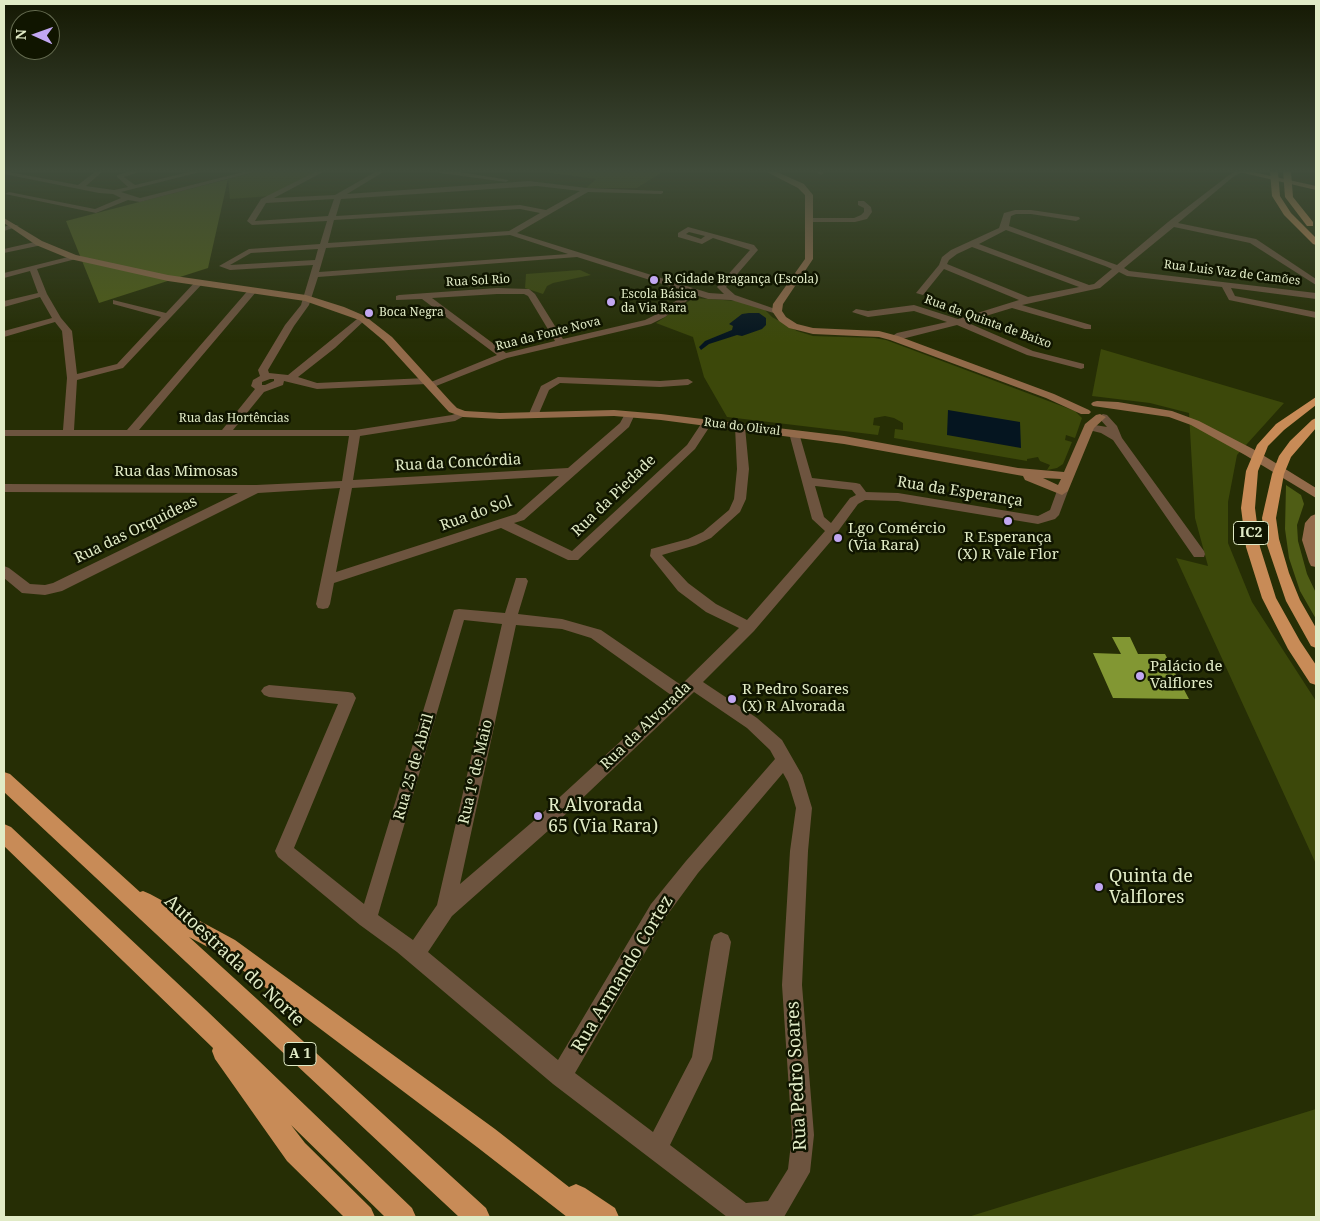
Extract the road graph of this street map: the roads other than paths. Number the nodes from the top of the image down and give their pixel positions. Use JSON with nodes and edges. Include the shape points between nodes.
{"nodes":[{"id":1,"x":18,"y":228,"type":"edge"},
{"id":2,"x":328,"y":228,"type":"edge"},
{"id":3,"x":520,"y":228,"type":"edge"},
{"id":4,"x":809,"y":228,"type":"edge"},
{"id":5,"x":1003,"y":228,"type":"edge"},
{"id":6,"x":1008,"y":228,"type":"edge"},
{"id":7,"x":1166,"y":228,"type":"edge"},
{"id":8,"x":1190,"y":228,"type":"edge"},
{"id":9,"x":1301,"y":228,"type":"edge"},
{"id":10,"x":511,"y":233,"type":"junction"},
{"id":11,"x":711,"y":236,"type":"dead end"},
{"id":12,"x":1316,"y":242,"type":"edge"},
{"id":13,"x":39,"y":243,"type":"junction"},
{"id":14,"x":973,"y":244,"type":"junction"},
{"id":15,"x":322,"y":245,"type":"junction"},
{"id":16,"x":4,"y":251,"type":"edge"},
{"id":17,"x":582,"y":255,"type":"junction"},
{"id":18,"x":73,"y":257,"type":"junction"},
{"id":19,"x":317,"y":262,"type":"junction"},
{"id":20,"x":943,"y":265,"type":"junction"},
{"id":21,"x":33,"y":268,"type":"junction"},
{"id":22,"x":1116,"y":268,"type":"junction"},
{"id":23,"x":4,"y":275,"type":"edge"},
{"id":24,"x":313,"y":275,"type":"junction"},
{"id":25,"x":200,"y":283,"type":"junction"},
{"id":26,"x":1316,"y":283,"type":"edge"},
{"id":27,"x":1226,"y":286,"type":"junction"},
{"id":28,"x":1088,"y":288,"type":"junction"},
{"id":29,"x":253,"y":290,"type":"junction"},
{"id":30,"x":695,"y":291,"type":"junction"},
{"id":31,"x":920,"y":293,"type":"dead end"},
{"id":32,"x":1297,"y":293,"type":"junction"},
{"id":33,"x":43,"y":294,"type":"junction"},
{"id":34,"x":1316,"y":296,"type":"edge"},
{"id":35,"x":425,"y":297,"type":"junction"},
{"id":36,"x":306,"y":298,"type":"junction"},
{"id":37,"x":399,"y":298,"type":"dead end"},
{"id":38,"x":732,"y":298,"type":"junction"},
{"id":39,"x":1027,"y":300,"type":"junction"},
{"id":40,"x":116,"y":302,"type":"dead end"},
{"id":41,"x":4,"y":304,"type":"edge"},
{"id":42,"x":1010,"y":304,"type":"junction"},
{"id":43,"x":1291,"y":310,"type":"junction"},
{"id":44,"x":777,"y":311,"type":"junction"},
{"id":45,"x":856,"y":312,"type":"dead end"},
{"id":46,"x":1316,"y":315,"type":"edge"},
{"id":47,"x":167,"y":316,"type":"junction"},
{"id":48,"x":362,"y":318,"type":"junction"},
{"id":49,"x":57,"y":319,"type":"junction"},
{"id":50,"x":958,"y":322,"type":"junction"},
{"id":51,"x":1088,"y":327,"type":"dead end"},
{"id":52,"x":4,"y":334,"type":"edge"},
{"id":53,"x":894,"y":338,"type":"junction"},
{"id":54,"x":561,"y":343,"type":"junction"},
{"id":55,"x":504,"y":356,"type":"junction"},
{"id":56,"x":1081,"y":366,"type":"dead end"},
{"id":57,"x":265,"y":377,"type":"junction"},
{"id":58,"x":72,"y":378,"type":"junction"},
{"id":59,"x":285,"y":378,"type":"junction"},
{"id":60,"x":688,"y":382,"type":"dead end"},
{"id":61,"x":429,"y":383,"type":"junction"},
{"id":62,"x":261,"y":389,"type":"junction"},
{"id":63,"x":1316,"y":400,"type":"edge"},
{"id":64,"x":1096,"y":412,"type":"junction"},
{"id":65,"x":463,"y":414,"type":"junction"},
{"id":66,"x":630,"y":414,"type":"junction"},
{"id":67,"x":533,"y":416,"type":"junction"},
{"id":68,"x":1316,"y":422,"type":"edge"},
{"id":69,"x":707,"y":423,"type":"junction"},
{"id":70,"x":740,"y":427,"type":"junction"},
{"id":71,"x":1089,"y":427,"type":"junction"},
{"id":72,"x":68,"y":432,"type":"junction"},
{"id":73,"x":226,"y":432,"type":"junction"},
{"id":74,"x":4,"y":433,"type":"edge"},
{"id":75,"x":130,"y":433,"type":"junction"},
{"id":76,"x":355,"y":433,"type":"junction"},
{"id":77,"x":794,"y":433,"type":"junction"},
{"id":78,"x":1117,"y":438,"type":"junction"},
{"id":79,"x":571,"y":472,"type":"junction"},
{"id":80,"x":1018,"y":472,"type":"junction"},
{"id":81,"x":1068,"y":476,"type":"junction"},
{"id":82,"x":807,"y":481,"type":"junction"},
{"id":83,"x":347,"y":484,"type":"junction"},
{"id":84,"x":4,"y":488,"type":"edge"},
{"id":85,"x":256,"y":489,"type":"junction"},
{"id":86,"x":1062,"y":491,"type":"junction"},
{"id":87,"x":1316,"y":494,"type":"edge"},
{"id":88,"x":859,"y":499,"type":"junction"},
{"id":89,"x":1316,"y":519,"type":"edge"},
{"id":90,"x":504,"y":524,"type":"junction"},
{"id":91,"x":832,"y":530,"type":"junction"},
{"id":92,"x":1199,"y":554,"type":"dead end"},
{"id":93,"x":1316,"y":562,"type":"edge"},
{"id":94,"x":4,"y":571,"type":"edge"},
{"id":95,"x":328,"y":580,"type":"junction"},
{"id":96,"x":521,"y":581,"type":"dead end"},
{"id":97,"x":322,"y":604,"type":"dead end"},
{"id":98,"x":459,"y":614,"type":"joint"},
{"id":99,"x":510,"y":620,"type":"junction"},
{"id":100,"x":749,"y":628,"type":"junction"},
{"id":101,"x":1316,"y":642,"type":"edge"},
{"id":102,"x":1316,"y":678,"type":"edge"},
{"id":103,"x":687,"y":688,"type":"junction"},
{"id":104,"x":269,"y":691,"type":"dead end"},
{"id":105,"x":785,"y":759,"type":"junction"},
{"id":106,"x":4,"y":780,"type":"edge"},
{"id":107,"x":4,"y":833,"type":"edge"},
{"id":108,"x":124,"y":891,"type":"junction"},
{"id":109,"x":445,"y":909,"type":"junction"},
{"id":110,"x":367,"y":918,"type":"junction"},
{"id":111,"x":721,"y":942,"type":"dead end"},
{"id":112,"x":415,"y":955,"type":"junction"},
{"id":113,"x":198,"y":1018,"type":"junction"},
{"id":114,"x":561,"y":1076,"type":"junction"},
{"id":115,"x":486,"y":1138,"type":"junction"},
{"id":116,"x":656,"y":1150,"type":"junction"},
{"id":117,"x":362,"y":1217,"type":"edge"},
{"id":118,"x":403,"y":1217,"type":"edge"},
{"id":119,"x":477,"y":1217,"type":"edge"},
{"id":120,"x":586,"y":1217,"type":"edge"},
{"id":121,"x":606,"y":1217,"type":"edge"}],
"edges":[{"from":1,"to":13,"type":"street"},
{"from":2,"to":15,"type":"street"},
{"from":3,"to":10,"type":"street"},
{"from":4,"to":44,"type":"street","via":[[809,259]]},
{"from":5,"to":14,"type":"street"},
{"from":6,"to":22,"type":"street","name":"Rua Luis Vaz de Camões"},
{"from":7,"to":22,"type":"street"},
{"from":8,"to":26,"type":"street","via":[[1253,241]]},
{"from":9,"to":12,"type":"highway"},
{"from":10,"to":15,"type":"street"},
{"from":10,"to":17,"type":"street"},
{"from":11,"to":38,"type":"street","via":[[755,249],[721,287]]},
{"from":13,"to":16,"type":"street"},
{"from":13,"to":18,"type":"street"},
{"from":14,"to":20,"type":"street","via":[[954,252]]},
{"from":14,"to":28,"type":"street"},
{"from":15,"to":19,"type":"street"},
{"from":15,"to":19,"type":"street","via":[[249,251],[223,266]]},
{"from":17,"to":24,"type":"street"},
{"from":17,"to":30,"type":"street"},
{"from":18,"to":21,"type":"street"},
{"from":18,"to":25,"type":"street"},
{"from":19,"to":24,"type":"street"},
{"from":20,"to":31,"type":"street"},
{"from":20,"to":39,"type":"street"},
{"from":21,"to":23,"type":"street"},
{"from":21,"to":33,"type":"street"},
{"from":22,"to":27,"type":"street","name":"Rua Luis Vaz de Camões","via":[[1127,273]]},
{"from":22,"to":28,"type":"street","via":[[1097,286]]},
{"from":24,"to":36,"type":"street"},
{"from":25,"to":29,"type":"street"},
{"from":25,"to":47,"type":"street"},
{"from":27,"to":32,"type":"street","name":"Rua Luis Vaz de Camões"},
{"from":27,"to":43,"type":"street","via":[[1232,298]]},
{"from":28,"to":39,"type":"street"},
{"from":29,"to":36,"type":"street"},
{"from":29,"to":75,"type":"street"},
{"from":30,"to":38,"type":"street"},
{"from":30,"to":54,"type":"street","name":"Rua da Fonte Nova","via":[[648,322]]},
{"from":32,"to":34,"type":"street","name":"Rua Luis Vaz de Camões"},
{"from":32,"to":43,"type":"street"},
{"from":33,"to":41,"type":"street"},
{"from":33,"to":49,"type":"street"},
{"from":35,"to":37,"type":"street","name":"Rua Sol Rio"},
{"from":35,"to":54,"type":"street","name":"Rua Sol Rio","via":[[526,291]]},
{"from":35,"to":55,"type":"street"},
{"from":36,"to":48,"type":"street"},
{"from":36,"to":57,"type":"street","via":[[305,305],[262,370]]},
{"from":38,"to":44,"type":"street"},
{"from":39,"to":42,"type":"street"},
{"from":40,"to":47,"type":"street"},
{"from":42,"to":50,"type":"street"},
{"from":42,"to":51,"type":"street"},
{"from":43,"to":46,"type":"street"},
{"from":44,"to":53,"type":"street","via":[[782,319],[803,330],[879,334]]},
{"from":45,"to":50,"type":"street","name":"Rua da Quinta de Baixo","via":[[868,314],[914,308]]},
{"from":47,"to":58,"type":"street","via":[[120,366]]},
{"from":48,"to":59,"type":"street","via":[[332,346]]},
{"from":48,"to":61,"type":"street","via":[[388,339]]},
{"from":49,"to":52,"type":"street"},
{"from":49,"to":58,"type":"street","via":[[66,331]]},
{"from":50,"to":53,"type":"street"},
{"from":50,"to":56,"type":"street","name":"Rua da Quinta de Baixo","via":[[1030,353]]},
{"from":53,"to":64,"type":"street"},
{"from":54,"to":55,"type":"street","name":"Rua da Fonte Nova"},
{"from":55,"to":61,"type":"street","name":"Rua da Fonte Nova"},
{"from":57,"to":59,"type":"street","name":"Rua da Fonte Nova"},
{"from":57,"to":62,"type":"street","via":[[255,384]]},
{"from":58,"to":72,"type":"street"},
{"from":59,"to":61,"type":"street","name":"Rua da Fonte Nova","via":[[317,386]]},
{"from":59,"to":62,"type":"street","via":[[273,387]]},
{"from":60,"to":67,"type":"street","via":[[558,380],[545,388]]},
{"from":61,"to":65,"type":"street","via":[[453,410]]},
{"from":62,"to":73,"type":"street"},
{"from":63,"to":102,"type":"highway","number":"IC2","via":[[1286,422],[1263,445],[1252,471],[1248,508],[1253,547],[1265,589],[1294,645]]},
{"from":64,"to":71,"type":"street"},
{"from":64,"to":78,"type":"street","via":[[1113,428]]},
{"from":64,"to":87,"type":"street","via":[[1138,408],[1172,414],[1225,439]]},
{"from":65,"to":67,"type":"street","name":"Rua do Olival"},
{"from":65,"to":76,"type":"street","name":"Rua das Hortências"},
{"from":66,"to":67,"type":"street","name":"Rua do Olival"},
{"from":66,"to":69,"type":"street","name":"Rua do Olival"},
{"from":66,"to":79,"type":"street","name":"Rua do Sol","via":[[626,425]]},
{"from":68,"to":101,"type":"highway","number":"IC2","via":[[1285,456],[1269,518],[1282,573],[1293,601]]},
{"from":69,"to":70,"type":"street","name":"Rua do Olival"},
{"from":69,"to":90,"type":"street","name":"Rua da Piedade","via":[[691,447],[573,557]]},
{"from":70,"to":77,"type":"street","name":"Rua do Olival"},
{"from":70,"to":100,"type":"street","via":[[743,469],[740,499],[734,512],[707,535],[656,552],[656,556],[683,587],[711,608]]},
{"from":71,"to":78,"type":"street","via":[[1104,430]]},
{"from":71,"to":81,"type":"street"},
{"from":72,"to":74,"type":"street","name":"Rua das Hortências"},
{"from":72,"to":75,"type":"street","name":"Rua das Hortências"},
{"from":73,"to":75,"type":"street","name":"Rua das Hortências"},
{"from":73,"to":76,"type":"street","name":"Rua das Hortências"},
{"from":76,"to":83,"type":"street"},
{"from":77,"to":80,"type":"street","name":"Rua do Olival"},
{"from":77,"to":82,"type":"street"},
{"from":78,"to":92,"type":"street"},
{"from":79,"to":83,"type":"street","name":"Rua da Concórdia"},
{"from":79,"to":90,"type":"street","name":"Rua do Sol","via":[[520,517]]},
{"from":80,"to":81,"type":"street","name":"Rua do Olival"},
{"from":80,"to":86,"type":"street","name":"Rua do Olival"},
{"from":81,"to":86,"type":"street"},
{"from":82,"to":88,"type":"street","name":"Rua da Esperança","via":[[856,487]]},
{"from":82,"to":91,"type":"street","via":[[818,519]]},
{"from":83,"to":85,"type":"street","name":"Rua das Mimosas"},
{"from":83,"to":95,"type":"street"},
{"from":84,"to":85,"type":"street","name":"Rua das Mimosas"},
{"from":85,"to":94,"type":"street","name":"Rua das Orquideas","via":[[57,587],[45,590],[27,588]]},
{"from":86,"to":88,"type":"street","name":"Rua da Esperança","via":[[1055,512],[1038,520],[898,497]]},
{"from":88,"to":91,"type":"street","name":"Rua da Alvorada"},
{"from":89,"to":93,"type":"street","via":[[1312,523],[1309,540]]},
{"from":90,"to":95,"type":"street","name":"Rua do Sol"},
{"from":91,"to":100,"type":"street","name":"Rua da Alvorada"},
{"from":95,"to":97,"type":"street"},
{"from":96,"to":99,"type":"street","name":"Rua 1º de Maio"},
{"from":98,"to":99,"type":"street","name":"Rua Pedro Soares"},
{"from":98,"to":110,"type":"street","name":"Rua 25 de Abril","via":[[376,897]]},
{"from":99,"to":103,"type":"street","name":"Rua Pedro Soares","via":[[562,624],[596,634]]},
{"from":99,"to":109,"type":"street","name":"Rua 1º de Maio"},
{"from":100,"to":103,"type":"street","name":"Rua da Alvorada"},
{"from":103,"to":105,"type":"street","name":"Rua Pedro Soares","via":[[752,723],[776,745]]},
{"from":103,"to":109,"type":"street","name":"Rua da Alvorada","via":[[543,824]]},
{"from":104,"to":110,"type":"street","name":"Rua Pedro Soares","via":[[348,698],[284,851]]},
{"from":105,"to":114,"type":"street","name":"Rua Armando Cortez","via":[[658,911]]},
{"from":105,"to":116,"type":"street","name":"Rua Pedro Soares","via":[[796,780],[804,808],[798,851],[792,985],[804,1135],[799,1172],[774,1212],[743,1215]]},
{"from":106,"to":108,"type":"highway","name":"Autoestrada do Norte","number":"A 1"},
{"from":107,"to":113,"type":"highway"},
{"from":108,"to":115,"type":"highway","via":[[228,947]]},
{"from":108,"to":119,"type":"highway","name":"Autoestrada do Norte","number":"A 1"},
{"from":109,"to":112,"type":"street","name":"Rua 1º de Maio"},
{"from":110,"to":112,"type":"street","name":"Rua Pedro Soares"},
{"from":111,"to":116,"type":"street","via":[[702,1059]]},
{"from":112,"to":114,"type":"street","name":"Rua Pedro Soares"},
{"from":113,"to":117,"type":"highway","via":[[296,1152]]},
{"from":113,"to":118,"type":"highway"},
{"from":114,"to":116,"type":"street","name":"Rua Pedro Soares"},
{"from":115,"to":120,"type":"highway"},
{"from":115,"to":121,"type":"highway"}]}
